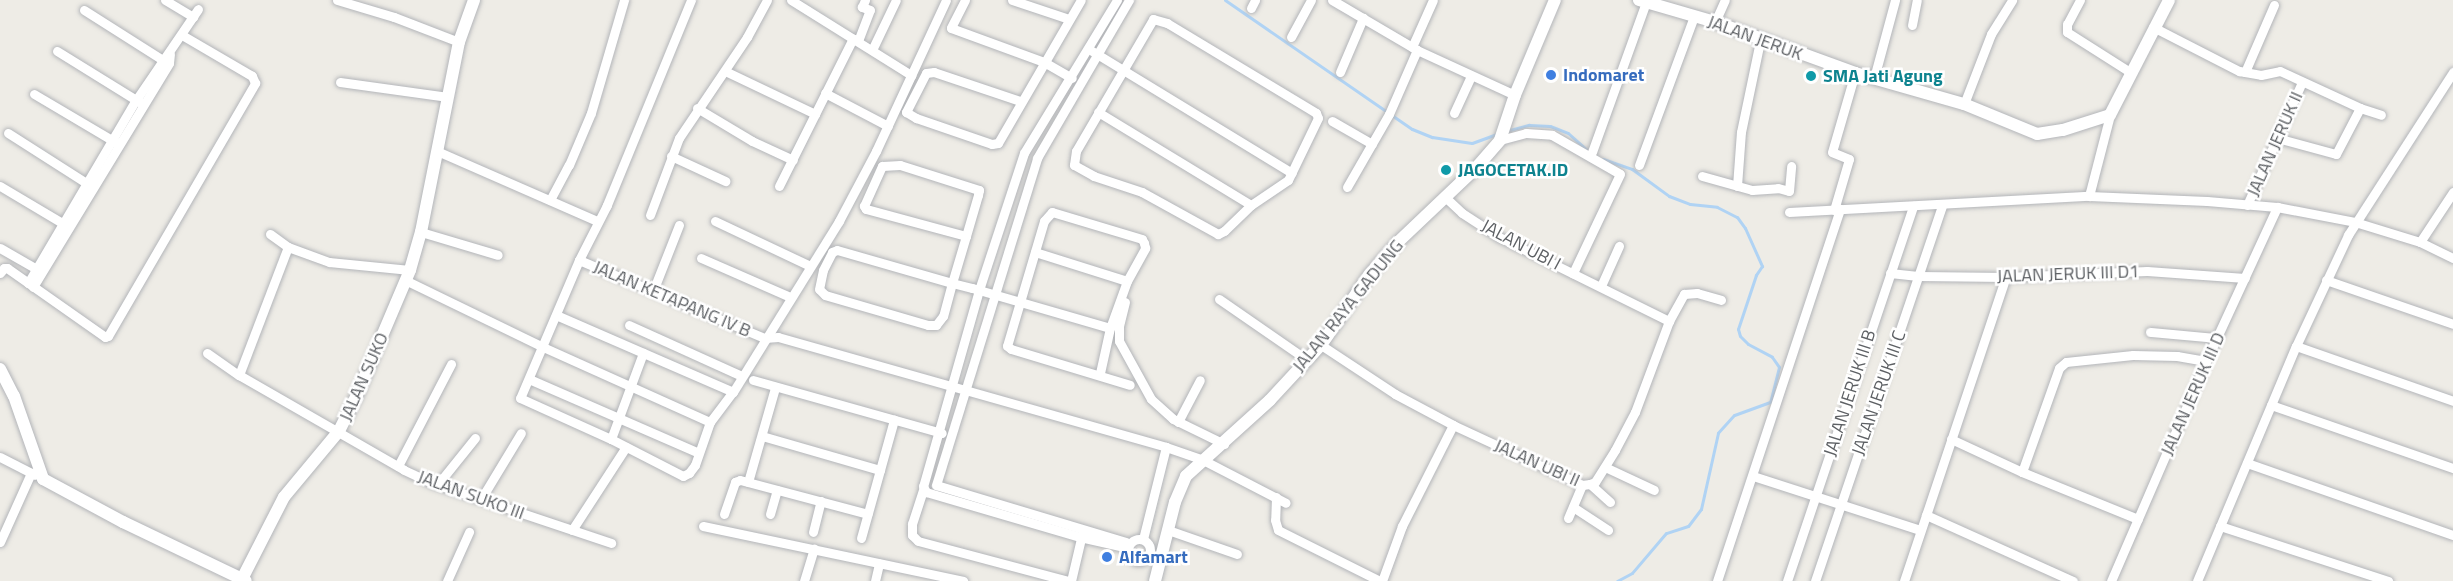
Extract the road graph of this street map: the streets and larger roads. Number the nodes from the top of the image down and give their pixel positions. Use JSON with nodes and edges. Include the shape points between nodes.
{"nodes":[{"id":1,"x":165,"y":0,"type":"edge"},
{"id":2,"x":337,"y":0,"type":"edge"},
{"id":3,"x":474,"y":0,"type":"edge"},
{"id":4,"x":624,"y":0,"type":"edge"},
{"id":5,"x":691,"y":0,"type":"edge"},
{"id":6,"x":767,"y":0,"type":"edge"},
{"id":7,"x":791,"y":0,"type":"edge"},
{"id":8,"x":865,"y":0,"type":"edge"},
{"id":9,"x":896,"y":0,"type":"edge"},
{"id":10,"x":946,"y":0,"type":"edge"},
{"id":11,"x":965,"y":0,"type":"edge"},
{"id":12,"x":1012,"y":0,"type":"edge"},
{"id":13,"x":1081,"y":0,"type":"edge"},
{"id":14,"x":1117,"y":0,"type":"edge"},
{"id":15,"x":1129,"y":0,"type":"edge"},
{"id":16,"x":1311,"y":0,"type":"edge"},
{"id":17,"x":1332,"y":0,"type":"edge"},
{"id":18,"x":1433,"y":0,"type":"edge"},
{"id":19,"x":1555,"y":0,"type":"edge"},
{"id":20,"x":1725,"y":0,"type":"edge"},
{"id":21,"x":1896,"y":0,"type":"edge"},
{"id":22,"x":1917,"y":0,"type":"edge"},
{"id":23,"x":2012,"y":0,"type":"edge"},
{"id":24,"x":2080,"y":0,"type":"edge"},
{"id":25,"x":2169,"y":0,"type":"edge"},
{"id":26,"x":1642,"y":1,"type":"edge"},
{"id":27,"x":1664,"y":4,"type":"edge"},
{"id":28,"x":2274,"y":5,"type":"dead end"},
{"id":29,"x":84,"y":10,"type":"dead end"},
{"id":30,"x":1694,"y":16,"type":"junction"},
{"id":31,"x":1363,"y":18,"type":"junction"},
{"id":32,"x":1069,"y":20,"type":"junction"},
{"id":33,"x":1715,"y":22,"type":"junction"},
{"id":34,"x":1912,"y":25,"type":"dead end"},
{"id":35,"x":2153,"y":27,"type":"junction"},
{"id":36,"x":182,"y":35,"type":"junction"},
{"id":37,"x":1290,"y":37,"type":"dead end"},
{"id":38,"x":855,"y":40,"type":"junction"},
{"id":39,"x":1760,"y":41,"type":"junction"},
{"id":40,"x":459,"y":42,"type":"junction"},
{"id":41,"x":1087,"y":48,"type":"junction"},
{"id":42,"x":1415,"y":49,"type":"junction"},
{"id":43,"x":872,"y":50,"type":"junction"},
{"id":44,"x":57,"y":51,"type":"dead end"},
{"id":45,"x":1096,"y":54,"type":"junction"},
{"id":46,"x":167,"y":59,"type":"junction"},
{"id":47,"x":1044,"y":62,"type":"junction"},
{"id":48,"x":1122,"y":70,"type":"junction"},
{"id":49,"x":725,"y":71,"type":"junction"},
{"id":50,"x":1340,"y":72,"type":"dead end"},
{"id":51,"x":2130,"y":72,"type":"junction"},
{"id":52,"x":2246,"y":72,"type":"junction"},
{"id":53,"x":2453,"y":72,"type":"edge"},
{"id":54,"x":1856,"y":73,"type":"junction"},
{"id":55,"x":911,"y":75,"type":"junction"},
{"id":56,"x":1069,"y":76,"type":"junction"},
{"id":57,"x":1471,"y":76,"type":"junction"},
{"id":58,"x":1874,"y":78,"type":"junction"},
{"id":59,"x":340,"y":82,"type":"dead end"},
{"id":60,"x":2302,"y":82,"type":"junction"},
{"id":61,"x":1079,"y":83,"type":"junction"},
{"id":62,"x":825,"y":93,"type":"junction"},
{"id":63,"x":34,"y":94,"type":"dead end"},
{"id":64,"x":1515,"y":94,"type":"junction"},
{"id":65,"x":448,"y":98,"type":"junction"},
{"id":66,"x":1020,"y":101,"type":"junction"},
{"id":67,"x":140,"y":102,"type":"junction"},
{"id":68,"x":1964,"y":104,"type":"junction"},
{"id":69,"x":697,"y":108,"type":"junction"},
{"id":70,"x":2360,"y":108,"type":"junction"},
{"id":71,"x":1098,"y":112,"type":"junction"},
{"id":72,"x":1454,"y":113,"type":"dead end"},
{"id":73,"x":815,"y":114,"type":"junction"},
{"id":74,"x":2110,"y":115,"type":"junction"},
{"id":75,"x":2381,"y":115,"type":"dead end"},
{"id":76,"x":1332,"y":121,"type":"dead end"},
{"id":77,"x":888,"y":126,"type":"junction"},
{"id":78,"x":8,"y":133,"type":"dead end"},
{"id":79,"x":1502,"y":136,"type":"junction"},
{"id":80,"x":2277,"y":138,"type":"junction"},
{"id":81,"x":116,"y":143,"type":"junction"},
{"id":82,"x":1372,"y":144,"type":"junction"},
{"id":83,"x":437,"y":152,"type":"junction"},
{"id":84,"x":1592,"y":152,"type":"dead end"},
{"id":85,"x":1024,"y":153,"type":"junction"},
{"id":86,"x":671,"y":156,"type":"junction"},
{"id":87,"x":1037,"y":158,"type":"junction"},
{"id":88,"x":793,"y":160,"type":"junction"},
{"id":89,"x":1639,"y":165,"type":"dead end"},
{"id":90,"x":1791,"y":166,"type":"dead end"},
{"id":91,"x":1292,"y":173,"type":"junction"},
{"id":92,"x":1702,"y":176,"type":"dead end"},
{"id":93,"x":725,"y":181,"type":"dead end"},
{"id":94,"x":90,"y":185,"type":"junction"},
{"id":95,"x":0,"y":186,"type":"edge"},
{"id":96,"x":778,"y":186,"type":"dead end"},
{"id":97,"x":1737,"y":186,"type":"junction"},
{"id":98,"x":1347,"y":187,"type":"dead end"},
{"id":99,"x":2453,"y":192,"type":"edge"},
{"id":100,"x":2089,"y":196,"type":"junction"},
{"id":101,"x":1445,"y":197,"type":"junction"},
{"id":102,"x":550,"y":200,"type":"junction"},
{"id":103,"x":1251,"y":205,"type":"junction"},
{"id":104,"x":1942,"y":205,"type":"junction"},
{"id":105,"x":2247,"y":205,"type":"junction"},
{"id":106,"x":1913,"y":206,"type":"junction"},
{"id":107,"x":2277,"y":207,"type":"junction"},
{"id":108,"x":1837,"y":209,"type":"junction"},
{"id":109,"x":1789,"y":212,"type":"dead end"},
{"id":110,"x":650,"y":215,"type":"dead end"},
{"id":111,"x":597,"y":221,"type":"junction"},
{"id":112,"x":715,"y":221,"type":"dead end"},
{"id":113,"x":1002,"y":222,"type":"junction"},
{"id":114,"x":2355,"y":222,"type":"junction"},
{"id":115,"x":679,"y":225,"type":"dead end"},
{"id":116,"x":65,"y":226,"type":"junction"},
{"id":117,"x":1016,"y":226,"type":"junction"},
{"id":118,"x":421,"y":232,"type":"junction"},
{"id":119,"x":270,"y":234,"type":"dead end"},
{"id":120,"x":966,"y":236,"type":"junction"},
{"id":121,"x":2420,"y":242,"type":"junction"},
{"id":122,"x":1619,"y":246,"type":"dead end"},
{"id":123,"x":288,"y":247,"type":"junction"},
{"id":124,"x":0,"y":248,"type":"edge"},
{"id":125,"x":1035,"y":252,"type":"junction"},
{"id":126,"x":498,"y":255,"type":"dead end"},
{"id":127,"x":700,"y":258,"type":"dead end"},
{"id":128,"x":2453,"y":258,"type":"edge"},
{"id":129,"x":579,"y":260,"type":"junction"},
{"id":130,"x":810,"y":266,"type":"junction"},
{"id":131,"x":39,"y":270,"type":"junction"},
{"id":132,"x":0,"y":273,"type":"edge"},
{"id":133,"x":1574,"y":273,"type":"junction"},
{"id":134,"x":1890,"y":273,"type":"junction"},
{"id":135,"x":408,"y":275,"type":"junction"},
{"id":136,"x":1918,"y":276,"type":"junction"},
{"id":137,"x":2006,"y":277,"type":"junction"},
{"id":138,"x":2245,"y":278,"type":"junction"},
{"id":139,"x":2326,"y":280,"type":"junction"},
{"id":140,"x":1127,"y":281,"type":"junction"},
{"id":141,"x":952,"y":283,"type":"junction"},
{"id":142,"x":30,"y":285,"type":"junction"},
{"id":143,"x":1601,"y":286,"type":"junction"},
{"id":144,"x":979,"y":290,"type":"junction"},
{"id":145,"x":653,"y":291,"type":"junction"},
{"id":146,"x":995,"y":295,"type":"junction"},
{"id":147,"x":790,"y":297,"type":"junction"},
{"id":148,"x":1126,"y":297,"type":"dead end"},
{"id":149,"x":1219,"y":299,"type":"dead end"},
{"id":150,"x":1720,"y":300,"type":"dead end"},
{"id":151,"x":1019,"y":302,"type":"junction"},
{"id":152,"x":556,"y":315,"type":"junction"},
{"id":153,"x":1670,"y":321,"type":"junction"},
{"id":154,"x":2453,"y":324,"type":"edge"},
{"id":155,"x":629,"y":325,"type":"dead end"},
{"id":156,"x":1110,"y":328,"type":"junction"},
{"id":157,"x":2150,"y":332,"type":"dead end"},
{"id":158,"x":765,"y":338,"type":"junction"},
{"id":159,"x":2216,"y":339,"type":"junction"},
{"id":160,"x":1321,"y":345,"type":"junction"},
{"id":161,"x":2296,"y":346,"type":"junction"},
{"id":162,"x":543,"y":347,"type":"junction"},
{"id":163,"x":207,"y":353,"type":"dead end"},
{"id":164,"x":643,"y":353,"type":"junction"},
{"id":165,"x":1307,"y":360,"type":"junction"},
{"id":166,"x":2206,"y":361,"type":"junction"},
{"id":167,"x":452,"y":364,"type":"dead end"},
{"id":168,"x":0,"y":369,"type":"edge"},
{"id":169,"x":1100,"y":374,"type":"junction"},
{"id":170,"x":239,"y":375,"type":"junction"},
{"id":171,"x":742,"y":376,"type":"junction"},
{"id":172,"x":529,"y":379,"type":"junction"},
{"id":173,"x":753,"y":380,"type":"dead end"},
{"id":174,"x":1200,"y":380,"type":"dead end"},
{"id":175,"x":1130,"y":385,"type":"dead end"},
{"id":176,"x":952,"y":386,"type":"junction"},
{"id":177,"x":630,"y":387,"type":"junction"},
{"id":178,"x":775,"y":388,"type":"junction"},
{"id":179,"x":965,"y":389,"type":"junction"},
{"id":180,"x":733,"y":392,"type":"junction"},
{"id":181,"x":2453,"y":400,"type":"edge"},
{"id":182,"x":2271,"y":405,"type":"junction"},
{"id":183,"x":619,"y":418,"type":"junction"},
{"id":184,"x":894,"y":420,"type":"junction"},
{"id":185,"x":710,"y":422,"type":"junction"},
{"id":186,"x":1178,"y":422,"type":"junction"},
{"id":187,"x":1453,"y":425,"type":"junction"},
{"id":188,"x":339,"y":431,"type":"junction"},
{"id":189,"x":938,"y":431,"type":"junction"},
{"id":190,"x":521,"y":433,"type":"dead end"},
{"id":191,"x":950,"y":435,"type":"junction"},
{"id":192,"x":762,"y":436,"type":"junction"},
{"id":193,"x":475,"y":438,"type":"dead end"},
{"id":194,"x":611,"y":439,"type":"junction"},
{"id":195,"x":1951,"y":439,"type":"junction"},
{"id":196,"x":1224,"y":444,"type":"junction"},
{"id":197,"x":626,"y":447,"type":"junction"},
{"id":198,"x":1166,"y":447,"type":"junction"},
{"id":199,"x":699,"y":453,"type":"junction"},
{"id":200,"x":0,"y":458,"type":"edge"},
{"id":201,"x":1203,"y":460,"type":"junction"},
{"id":202,"x":2247,"y":463,"type":"junction"},
{"id":203,"x":398,"y":466,"type":"junction"},
{"id":204,"x":1605,"y":467,"type":"junction"},
{"id":205,"x":2453,"y":468,"type":"edge"},
{"id":206,"x":880,"y":470,"type":"junction"},
{"id":207,"x":2022,"y":472,"type":"junction"},
{"id":208,"x":37,"y":476,"type":"junction"},
{"id":209,"x":1752,"y":476,"type":"junction"},
{"id":210,"x":748,"y":482,"type":"junction"},
{"id":211,"x":438,"y":484,"type":"junction"},
{"id":212,"x":1586,"y":485,"type":"junction"},
{"id":213,"x":777,"y":490,"type":"junction"},
{"id":214,"x":923,"y":490,"type":"junction"},
{"id":215,"x":1654,"y":490,"type":"dead end"},
{"id":216,"x":1816,"y":497,"type":"junction"},
{"id":217,"x":1276,"y":498,"type":"junction"},
{"id":218,"x":481,"y":499,"type":"junction"},
{"id":219,"x":821,"y":501,"type":"junction"},
{"id":220,"x":1610,"y":502,"type":"dead end"},
{"id":221,"x":1286,"y":503,"type":"dead end"},
{"id":222,"x":1841,"y":505,"type":"junction"},
{"id":223,"x":1573,"y":507,"type":"junction"},
{"id":224,"x":1005,"y":511,"type":"junction"},
{"id":225,"x":724,"y":514,"type":"dead end"},
{"id":226,"x":770,"y":514,"type":"dead end"},
{"id":227,"x":868,"y":514,"type":"junction"},
{"id":228,"x":1926,"y":515,"type":"junction"},
{"id":229,"x":1568,"y":518,"type":"dead end"},
{"id":230,"x":2138,"y":519,"type":"junction"},
{"id":231,"x":703,"y":526,"type":"dead end"},
{"id":232,"x":2220,"y":526,"type":"junction"},
{"id":233,"x":572,"y":530,"type":"junction"},
{"id":234,"x":1168,"y":530,"type":"junction"},
{"id":235,"x":1608,"y":530,"type":"dead end"},
{"id":236,"x":1920,"y":530,"type":"junction"},
{"id":237,"x":470,"y":532,"type":"dead end"},
{"id":238,"x":813,"y":532,"type":"dead end"},
{"id":239,"x":1082,"y":534,"type":"junction"},
{"id":240,"x":2453,"y":535,"type":"edge"},
{"id":241,"x":861,"y":538,"type":"dead end"},
{"id":242,"x":1143,"y":539,"type":"junction"},
{"id":243,"x":0,"y":543,"type":"edge"},
{"id":244,"x":611,"y":543,"type":"dead end"},
{"id":245,"x":1129,"y":546,"type":"junction"},
{"id":246,"x":814,"y":549,"type":"junction"},
{"id":247,"x":1156,"y":552,"type":"junction"},
{"id":248,"x":1237,"y":554,"type":"dead end"},
{"id":249,"x":879,"y":562,"type":"junction"},
{"id":250,"x":938,"y":578,"type":"edge"},
{"id":251,"x":243,"y":580,"type":"edge"},
{"id":252,"x":447,"y":581,"type":"edge"},
{"id":253,"x":804,"y":581,"type":"edge"},
{"id":254,"x":875,"y":581,"type":"edge"},
{"id":255,"x":963,"y":581,"type":"edge"},
{"id":256,"x":1069,"y":581,"type":"edge"},
{"id":257,"x":1155,"y":581,"type":"edge"},
{"id":258,"x":1381,"y":581,"type":"edge"},
{"id":259,"x":1717,"y":581,"type":"edge"},
{"id":260,"x":1787,"y":581,"type":"edge"},
{"id":261,"x":1815,"y":581,"type":"edge"},
{"id":262,"x":1904,"y":581,"type":"edge"},
{"id":263,"x":2073,"y":581,"type":"edge"},
{"id":264,"x":2111,"y":581,"type":"edge"},
{"id":265,"x":2197,"y":581,"type":"edge"},
{"id":266,"x":2388,"y":581,"type":"edge"}],
"edges":[{"from":1,"to":36,"type":"street","via":[[195,13]]},
{"from":2,"to":40,"type":"street"},
{"from":3,"to":40,"type":"street","name":"JALAN SUKO"},
{"from":4,"to":102,"type":"street","via":[[591,113]]},
{"from":5,"to":111,"type":"street"},
{"from":6,"to":49,"type":"street"},
{"from":7,"to":38,"type":"street"},
{"from":8,"to":38,"type":"street","via":[[862,7],[870,10]]},
{"from":9,"to":43,"type":"street"},
{"from":10,"to":55,"type":"street"},
{"from":11,"to":47,"type":"street","via":[[951,28]]},
{"from":12,"to":32,"type":"street"},
{"from":13,"to":32,"type":"street"},
{"from":14,"to":41,"type":"street"},
{"from":15,"to":45,"type":"street"},
{"from":16,"to":37,"type":"street"},
{"from":17,"to":31,"type":"street"},
{"from":18,"to":42,"type":"street"},
{"from":19,"to":64,"type":"street","name":"JALAN RAYA GADUNG"},
{"from":20,"to":33,"type":"street"},
{"from":21,"to":58,"type":"street"},
{"from":22,"to":34,"type":"street"},
{"from":23,"to":68,"type":"street","via":[[1990,34]]},
{"from":24,"to":51,"type":"street","via":[[2067,24],[2067,32]]},
{"from":25,"to":35,"type":"street"},
{"from":26,"to":27,"type":"street","name":"JALAN JERUK"},
{"from":26,"to":84,"type":"street"},
{"from":27,"to":30,"type":"street","name":"JALAN JERUK"},
{"from":28,"to":52,"type":"street"},
{"from":29,"to":46,"type":"street"},
{"from":30,"to":33,"type":"street","name":"JALAN JERUK"},
{"from":30,"to":89,"type":"street"},
{"from":31,"to":42,"type":"street"},
{"from":31,"to":50,"type":"street"},
{"from":32,"to":47,"type":"street"},
{"from":33,"to":39,"type":"street","name":"JALAN JERUK"},
{"from":35,"to":51,"type":"street"},
{"from":35,"to":52,"type":"street","name":"JALAN JERUK II"},
{"from":36,"to":46,"type":"street"},
{"from":36,"to":142,"type":"street","via":[[252,76],[255,83],[108,336]]},
{"from":38,"to":43,"type":"street"},
{"from":38,"to":62,"type":"street"},
{"from":39,"to":54,"type":"street","name":"JALAN JERUK"},
{"from":39,"to":97,"type":"street","via":[[1741,132]]},
{"from":40,"to":65,"type":"street","name":"JALAN SUKO"},
{"from":41,"to":45,"type":"street"},
{"from":41,"to":56,"type":"street"},
{"from":42,"to":57,"type":"street"},
{"from":42,"to":82,"type":"street","via":[[1389,114]]},
{"from":43,"to":55,"type":"street"},
{"from":44,"to":67,"type":"street"},
{"from":45,"to":48,"type":"street"},
{"from":45,"to":61,"type":"street"},
{"from":46,"to":67,"type":"street"},
{"from":47,"to":56,"type":"street"},
{"from":47,"to":66,"type":"street"},
{"from":48,"to":71,"type":"street"},
{"from":48,"to":91,"type":"street"},
{"from":48,"to":91,"type":"street","via":[[1149,22],[1158,19],[1316,112],[1315,127]]},
{"from":49,"to":69,"type":"street"},
{"from":49,"to":73,"type":"street"},
{"from":51,"to":74,"type":"street"},
{"from":52,"to":60,"type":"street","name":"JALAN JERUK II","via":[[2261,75],[2277,70]]},
{"from":53,"to":114,"type":"street"},
{"from":54,"to":58,"type":"street","name":"JALAN JERUK"},
{"from":54,"to":108,"type":"street","via":[[1832,152],[1850,159]]},
{"from":55,"to":77,"type":"street"},
{"from":56,"to":61,"type":"street"},
{"from":56,"to":85,"type":"street"},
{"from":57,"to":64,"type":"street"},
{"from":57,"to":72,"type":"street"},
{"from":58,"to":68,"type":"street","name":"JALAN JERUK"},
{"from":59,"to":65,"type":"street"},
{"from":60,"to":70,"type":"street","name":"JALAN JERUK II"},
{"from":60,"to":80,"type":"street","name":"JALAN JERUK II"},
{"from":61,"to":87,"type":"street"},
{"from":62,"to":73,"type":"street"},
{"from":62,"to":77,"type":"street"},
{"from":63,"to":81,"type":"street"},
{"from":64,"to":79,"type":"street","name":"JALAN RAYA GADUNG"},
{"from":65,"to":83,"type":"street","name":"JALAN SUKO"},
{"from":66,"to":66,"type":"street","via":[[934,72],[921,79],[906,112],[995,143]]},
{"from":67,"to":81,"type":"street"},
{"from":68,"to":74,"type":"street","name":"JALAN JERUK","via":[[2037,134]]},
{"from":69,"to":86,"type":"street"},
{"from":69,"to":88,"type":"street"},
{"from":70,"to":75,"type":"street","name":"JALAN JERUK II"},
{"from":70,"to":80,"type":"street","via":[[2336,154]]},
{"from":71,"to":103,"type":"street"},
{"from":71,"to":103,"type":"street","via":[[1073,161],[1077,169],[1142,192],[1218,234]]},
{"from":73,"to":88,"type":"street"},
{"from":74,"to":100,"type":"street"},
{"from":76,"to":82,"type":"street"},
{"from":77,"to":130,"type":"street","via":[[839,221]]},
{"from":78,"to":94,"type":"street"},
{"from":79,"to":101,"type":"street","name":"JALAN RAYA GADUNG"},
{"from":79,"to":133,"type":"street","via":[[1552,135],[1620,174]]},
{"from":80,"to":105,"type":"street","name":"JALAN JERUK II"},
{"from":81,"to":94,"type":"street"},
{"from":82,"to":98,"type":"street"},
{"from":83,"to":102,"type":"street"},
{"from":83,"to":118,"type":"street","name":"JALAN SUKO"},
{"from":85,"to":87,"type":"street"},
{"from":85,"to":113,"type":"street"},
{"from":86,"to":93,"type":"street"},
{"from":86,"to":110,"type":"street"},
{"from":87,"to":117,"type":"street"},
{"from":88,"to":96,"type":"street"},
{"from":90,"to":97,"type":"street","via":[[1789,191]]},
{"from":91,"to":103,"type":"street","via":[[1282,186]]},
{"from":92,"to":97,"type":"street"},
{"from":94,"to":116,"type":"street"},
{"from":95,"to":116,"type":"street"},
{"from":99,"to":121,"type":"street"},
{"from":100,"to":104,"type":"street"},
{"from":100,"to":105,"type":"street"},
{"from":101,"to":133,"type":"street","name":"JALAN UBI I","via":[[1499,237]]},
{"from":101,"to":160,"type":"street","name":"JALAN RAYA GADUNG","via":[[1370,273]]},
{"from":102,"to":111,"type":"street"},
{"from":104,"to":106,"type":"street"},
{"from":104,"to":136,"type":"street","name":"JALAN JERUK III C"},
{"from":105,"to":107,"type":"street"},
{"from":106,"to":108,"type":"street"},
{"from":106,"to":134,"type":"street","name":"JALAN JERUK III B"},
{"from":107,"to":114,"type":"street"},
{"from":107,"to":138,"type":"street","name":"JALAN JERUK III D"},
{"from":108,"to":109,"type":"street"},
{"from":108,"to":209,"type":"street"},
{"from":111,"to":129,"type":"street"},
{"from":112,"to":130,"type":"street"},
{"from":113,"to":117,"type":"street"},
{"from":113,"to":144,"type":"street"},
{"from":114,"to":121,"type":"street"},
{"from":114,"to":139,"type":"street"},
{"from":115,"to":145,"type":"street"},
{"from":116,"to":131,"type":"street"},
{"from":117,"to":146,"type":"street"},
{"from":118,"to":126,"type":"street"},
{"from":118,"to":135,"type":"street","name":"JALAN SUKO"},
{"from":119,"to":123,"type":"street"},
{"from":120,"to":120,"type":"street","via":[[977,188],[900,165],[889,164],[878,172],[866,209]]},
{"from":120,"to":141,"type":"street"},
{"from":121,"to":128,"type":"street"},
{"from":122,"to":143,"type":"street"},
{"from":123,"to":135,"type":"street","via":[[329,262]]},
{"from":123,"to":170,"type":"street"},
{"from":124,"to":131,"type":"street"},
{"from":125,"to":140,"type":"street"},
{"from":125,"to":140,"type":"street","via":[[1044,221],[1052,212],[1142,239],[1145,248]]},
{"from":125,"to":151,"type":"street"},
{"from":127,"to":147,"type":"street"},
{"from":129,"to":145,"type":"street","name":"JALAN KETAPANG IV B"},
{"from":129,"to":152,"type":"street"},
{"from":130,"to":147,"type":"street"},
{"from":131,"to":142,"type":"street"},
{"from":132,"to":142,"type":"street","via":[[7,268]]},
{"from":133,"to":143,"type":"street","name":"JALAN UBI I"},
{"from":134,"to":136,"type":"street","name":"JALAN JERUK III D1"},
{"from":134,"to":216,"type":"street","name":"JALAN JERUK III B"},
{"from":135,"to":162,"type":"street"},
{"from":135,"to":188,"type":"street","name":"JALAN SUKO"},
{"from":136,"to":137,"type":"street","name":"JALAN JERUK III D1"},
{"from":136,"to":222,"type":"street","name":"JALAN JERUK III C"},
{"from":137,"to":138,"type":"street","name":"JALAN JERUK III D1","via":[[2147,271]]},
{"from":137,"to":195,"type":"street"},
{"from":138,"to":159,"type":"street","name":"JALAN JERUK III D"},
{"from":139,"to":154,"type":"street"},
{"from":139,"to":161,"type":"street"},
{"from":140,"to":156,"type":"street"},
{"from":141,"to":141,"type":"street","via":[[835,250],[819,279],[819,289],[825,294],[936,325],[943,316]]},
{"from":141,"to":144,"type":"street"},
{"from":143,"to":153,"type":"street"},
{"from":144,"to":146,"type":"street"},
{"from":144,"to":176,"type":"street"},
{"from":145,"to":158,"type":"street","name":"JALAN KETAPANG IV B"},
{"from":146,"to":151,"type":"street"},
{"from":146,"to":179,"type":"street"},
{"from":147,"to":158,"type":"street"},
{"from":148,"to":186,"type":"street","via":[[1119,341],[1151,399]]},
{"from":149,"to":165,"type":"street"},
{"from":150,"to":153,"type":"street","name":"JALAN UBI II","via":[[1697,293],[1684,294]]},
{"from":151,"to":156,"type":"street"},
{"from":151,"to":169,"type":"street","via":[[1007,341],[1011,349]]},
{"from":152,"to":162,"type":"street"},
{"from":152,"to":164,"type":"street"},
{"from":153,"to":204,"type":"street","name":"JALAN UBI II","via":[[1635,412]]},
{"from":155,"to":171,"type":"street"},
{"from":156,"to":169,"type":"street"},
{"from":157,"to":159,"type":"street"},
{"from":158,"to":171,"type":"street"},
{"from":158,"to":176,"type":"street","name":"JALAN KETAPANG IV B","via":[[778,337]]},
{"from":159,"to":166,"type":"street","name":"JALAN JERUK III D"},
{"from":160,"to":165,"type":"street","name":"JALAN RAYA GADUNG"},
{"from":160,"to":187,"type":"street","name":"JALAN UBI II","via":[[1395,394]]},
{"from":161,"to":181,"type":"street"},
{"from":161,"to":182,"type":"street"},
{"from":162,"to":172,"type":"street"},
{"from":162,"to":177,"type":"street"},
{"from":163,"to":170,"type":"street","name":"JALAN SUKO III"},
{"from":164,"to":177,"type":"street"},
{"from":164,"to":180,"type":"street"},
{"from":165,"to":196,"type":"street","name":"JALAN RAYA GADUNG"},
{"from":166,"to":207,"type":"street","via":[[2133,355],[2066,362],[2059,368]]},
{"from":166,"to":230,"type":"street","name":"JALAN JERUK III D"},
{"from":167,"to":203,"type":"street"},
{"from":168,"to":208,"type":"street","via":[[14,396]]},
{"from":169,"to":175,"type":"street"},
{"from":170,"to":188,"type":"street","name":"JALAN SUKO III"},
{"from":171,"to":180,"type":"street"},
{"from":172,"to":183,"type":"street"},
{"from":172,"to":194,"type":"street","via":[[520,398]]},
{"from":173,"to":178,"type":"street"},
{"from":174,"to":186,"type":"street"},
{"from":176,"to":179,"type":"street","name":"JALAN KETAPANG IV B"},
{"from":176,"to":189,"type":"street"},
{"from":177,"to":183,"type":"street"},
{"from":177,"to":185,"type":"street"},
{"from":178,"to":184,"type":"street"},
{"from":178,"to":192,"type":"street"},
{"from":179,"to":191,"type":"street"},
{"from":179,"to":198,"type":"street","name":"JALAN KETAPANG IV B"},
{"from":180,"to":185,"type":"street"},
{"from":182,"to":202,"type":"street"},
{"from":182,"to":205,"type":"street"},
{"from":183,"to":194,"type":"street"},
{"from":183,"to":199,"type":"street"},
{"from":184,"to":189,"type":"street"},
{"from":184,"to":206,"type":"street"},
{"from":185,"to":199,"type":"street"},
{"from":186,"to":196,"type":"street"},
{"from":187,"to":212,"type":"street","name":"JALAN UBI II"},
{"from":187,"to":258,"type":"street","via":[[1402,526]]},
{"from":188,"to":203,"type":"street","name":"JALAN SUKO III"},
{"from":188,"to":251,"type":"street","name":"JALAN SUKO","via":[[284,497]]},
{"from":189,"to":191,"type":"street"},
{"from":189,"to":214,"type":"street"},
{"from":190,"to":218,"type":"street"},
{"from":191,"to":224,"type":"street","via":[[937,487]]},
{"from":192,"to":206,"type":"street"},
{"from":192,"to":210,"type":"street"},
{"from":193,"to":211,"type":"street"},
{"from":194,"to":197,"type":"street"},
{"from":195,"to":207,"type":"street"},
{"from":195,"to":228,"type":"street"},
{"from":196,"to":201,"type":"street","name":"JALAN RAYA GADUNG"},
{"from":197,"to":199,"type":"street","via":[[683,476],[689,473]]},
{"from":197,"to":233,"type":"street"},
{"from":198,"to":201,"type":"street","name":"JALAN KETAPANG IV B"},
{"from":198,"to":242,"type":"street"},
{"from":200,"to":208,"type":"street"},
{"from":201,"to":217,"type":"street","name":"JALAN KETAPANG IV B"},
{"from":201,"to":234,"type":"street","name":"JALAN RAYA GADUNG","via":[[1186,476],[1174,502]]},
{"from":202,"to":232,"type":"street"},
{"from":202,"to":240,"type":"street"},
{"from":203,"to":211,"type":"street","name":"JALAN SUKO III"},
{"from":204,"to":212,"type":"street","name":"JALAN UBI II","via":[[1595,482]]},
{"from":204,"to":215,"type":"street"},
{"from":206,"to":227,"type":"street"},
{"from":207,"to":230,"type":"street"},
{"from":208,"to":243,"type":"street"},
{"from":208,"to":251,"type":"street"},
{"from":209,"to":216,"type":"street"},
{"from":209,"to":259,"type":"street"},
{"from":210,"to":213,"type":"street"},
{"from":210,"to":225,"type":"street","via":[[735,482]]},
{"from":211,"to":218,"type":"street","name":"JALAN SUKO III"},
{"from":212,"to":220,"type":"street"},
{"from":212,"to":223,"type":"street"},
{"from":213,"to":219,"type":"street"},
{"from":213,"to":226,"type":"street"},
{"from":214,"to":224,"type":"street"},
{"from":214,"to":256,"type":"street","via":[[912,524],[912,535],[918,541]]},
{"from":216,"to":222,"type":"street"},
{"from":216,"to":260,"type":"street","name":"JALAN JERUK III B"},
{"from":217,"to":221,"type":"street","name":"JALAN KETAPANG IV B"},
{"from":217,"to":258,"type":"street","via":[[1278,530]]},
{"from":218,"to":233,"type":"street","name":"JALAN SUKO III"},
{"from":219,"to":227,"type":"street"},
{"from":219,"to":238,"type":"street"},
{"from":222,"to":236,"type":"street"},
{"from":222,"to":261,"type":"street","name":"JALAN JERUK III C"},
{"from":223,"to":229,"type":"street"},
{"from":223,"to":235,"type":"street"},
{"from":224,"to":239,"type":"street"},
{"from":227,"to":241,"type":"street"},
{"from":228,"to":236,"type":"street"},
{"from":228,"to":263,"type":"street"},
{"from":230,"to":264,"type":"street","name":"JALAN JERUK III D"},
{"from":231,"to":246,"type":"street"},
{"from":232,"to":265,"type":"street"},
{"from":232,"to":266,"type":"street"},
{"from":233,"to":244,"type":"street","name":"JALAN SUKO III"},
{"from":234,"to":247,"type":"street","name":"JALAN RAYA GADUNG"},
{"from":234,"to":248,"type":"street"},
{"from":236,"to":262,"type":"street"},
{"from":237,"to":252,"type":"street"},
{"from":239,"to":245,"type":"street"},
{"from":239,"to":256,"type":"street"},
{"from":242,"to":245,"type":"street"},
{"from":242,"to":247,"type":"street"},
{"from":245,"to":247,"type":"street","via":[[1130,556],[1136,561]]},
{"from":246,"to":249,"type":"street"},
{"from":246,"to":253,"type":"street"},
{"from":247,"to":257,"type":"street","name":"JALAN RAYA GADUNG"},
{"from":249,"to":250,"type":"street"},
{"from":249,"to":254,"type":"street"},
{"from":250,"to":255,"type":"street"}]}
